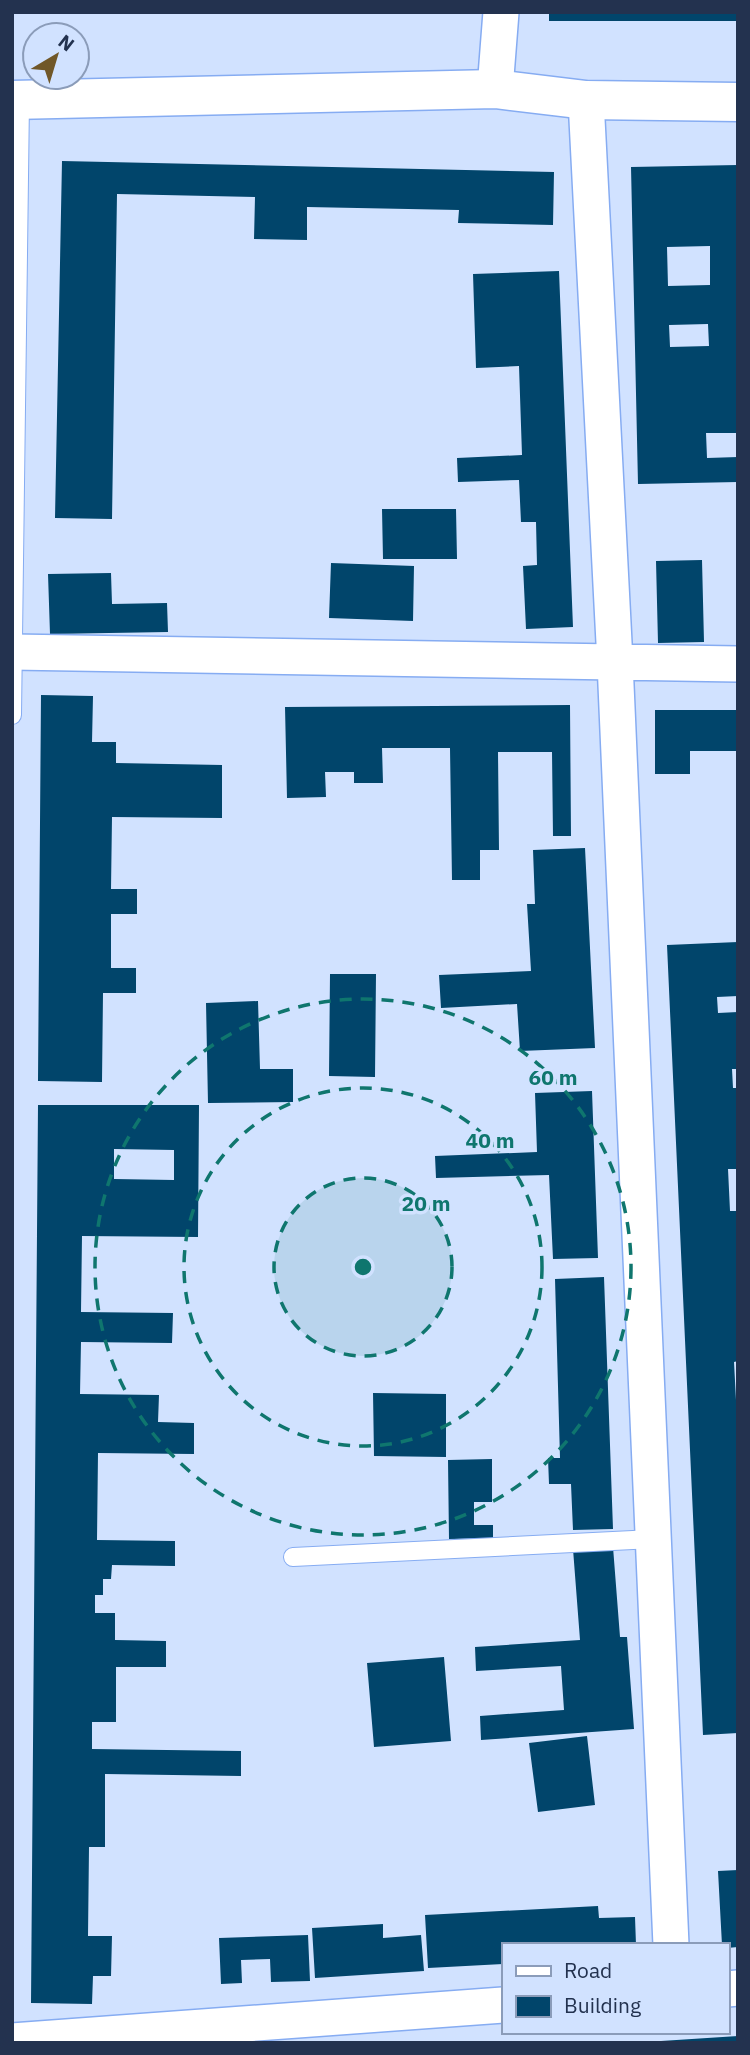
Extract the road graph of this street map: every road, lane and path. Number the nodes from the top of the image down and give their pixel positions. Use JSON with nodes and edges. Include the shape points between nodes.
{"nodes":[{"id":1,"x":501,"y":12,"type":"edge"},
{"id":2,"x":495,"y":89,"type":"junction"},
{"id":3,"x":16,"y":100,"type":"edge"},
{"id":4,"x":586,"y":100,"type":"junction"},
{"id":5,"x":738,"y":102,"type":"edge"},
{"id":6,"x":13,"y":652,"type":"edge"},
{"id":7,"x":615,"y":662,"type":"junction"},
{"id":8,"x":738,"y":664,"type":"edge"},
{"id":9,"x":12,"y":715,"type":"edge"},
{"id":10,"x":653,"y":1539,"type":"junction"},
{"id":11,"x":293,"y":1557,"type":"dead end"},
{"id":12,"x":671,"y":1943,"type":"edge"},
{"id":13,"x":502,"y":2005,"type":"edge"},
{"id":14,"x":12,"y":2041,"type":"edge"}],
"edges":[{"from":1,"to":2,"type":"street"},
{"from":2,"to":3,"type":"street"},
{"from":2,"to":4,"type":"street"},
{"from":3,"to":6,"type":"lane"},
{"from":4,"to":5,"type":"street"},
{"from":4,"to":7,"type":"street"},
{"from":6,"to":7,"type":"street"},
{"from":6,"to":9,"type":"lane"},
{"from":7,"to":8,"type":"street"},
{"from":7,"to":10,"type":"street"},
{"from":10,"to":11,"type":"lane"},
{"from":10,"to":12,"type":"street"},
{"from":13,"to":14,"type":"street"}]}
